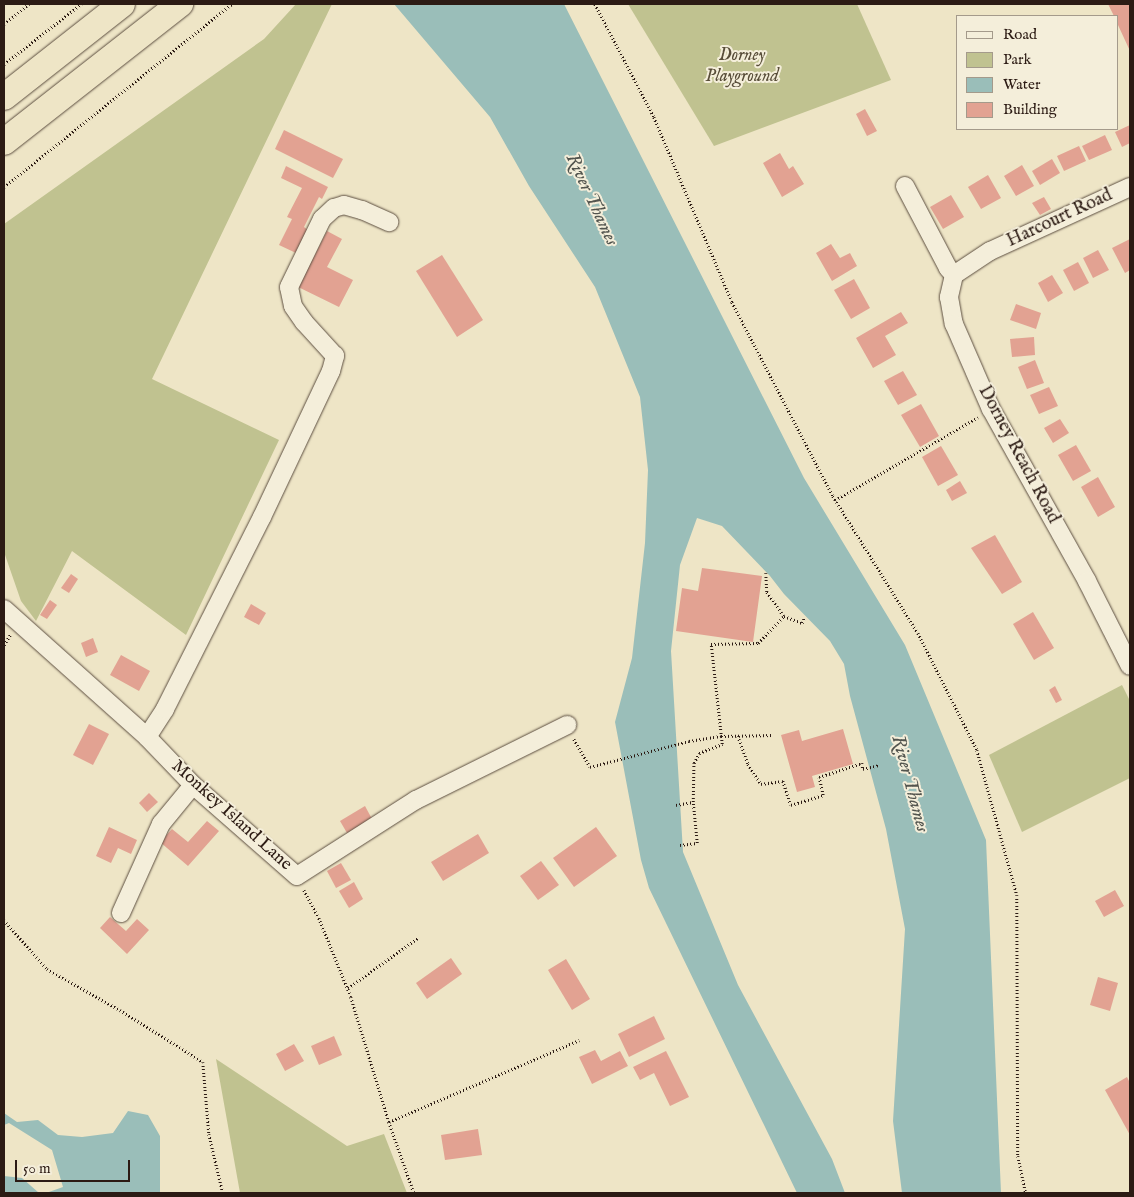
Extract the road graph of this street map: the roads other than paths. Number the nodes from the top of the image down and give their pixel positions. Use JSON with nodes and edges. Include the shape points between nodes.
{"nodes":[{"id":1,"x":122,"y":4,"type":"edge"},
{"id":2,"x":180,"y":4,"type":"edge"},
{"id":3,"x":4,"y":97,"type":"edge"},
{"id":4,"x":4,"y":142,"type":"edge"},
{"id":5,"x":905,"y":186,"type":"dead end"},
{"id":6,"x":1130,"y":186,"type":"edge"},
{"id":7,"x":389,"y":222,"type":"dead end"},
{"id":8,"x":954,"y":275,"type":"junction"},
{"id":9,"x":4,"y":609,"type":"edge"},
{"id":10,"x":1130,"y":666,"type":"edge"},
{"id":11,"x":567,"y":725,"type":"road end"},
{"id":12,"x":148,"y":737,"type":"junction"},
{"id":13,"x":193,"y":785,"type":"junction"},
{"id":14,"x":121,"y":913,"type":"dead end"}],
"edges":[{"from":1,"to":3,"type":"highway"},
{"from":2,"to":4,"type":"highway"},
{"from":5,"to":8,"type":"street"},
{"from":6,"to":8,"type":"street","name":"Harcourt Road","via":[[990,251]]},
{"from":7,"to":12,"type":"street","via":[[344,205],[334,208],[322,219],[289,288],[293,306],[335,356],[331,371],[258,526]]},
{"from":8,"to":10,"type":"street","name":"Dorney Reach Road","via":[[949,297],[954,324],[991,409],[1087,581]]},
{"from":9,"to":12,"type":"street","name":"Monkey Island Lane"},
{"from":11,"to":13,"type":"street","name":"Monkey Island Lane","via":[[416,800],[297,876]]},
{"from":12,"to":13,"type":"street","name":"Monkey Island Lane"},
{"from":13,"to":14,"type":"street","via":[[161,824]]}]}
